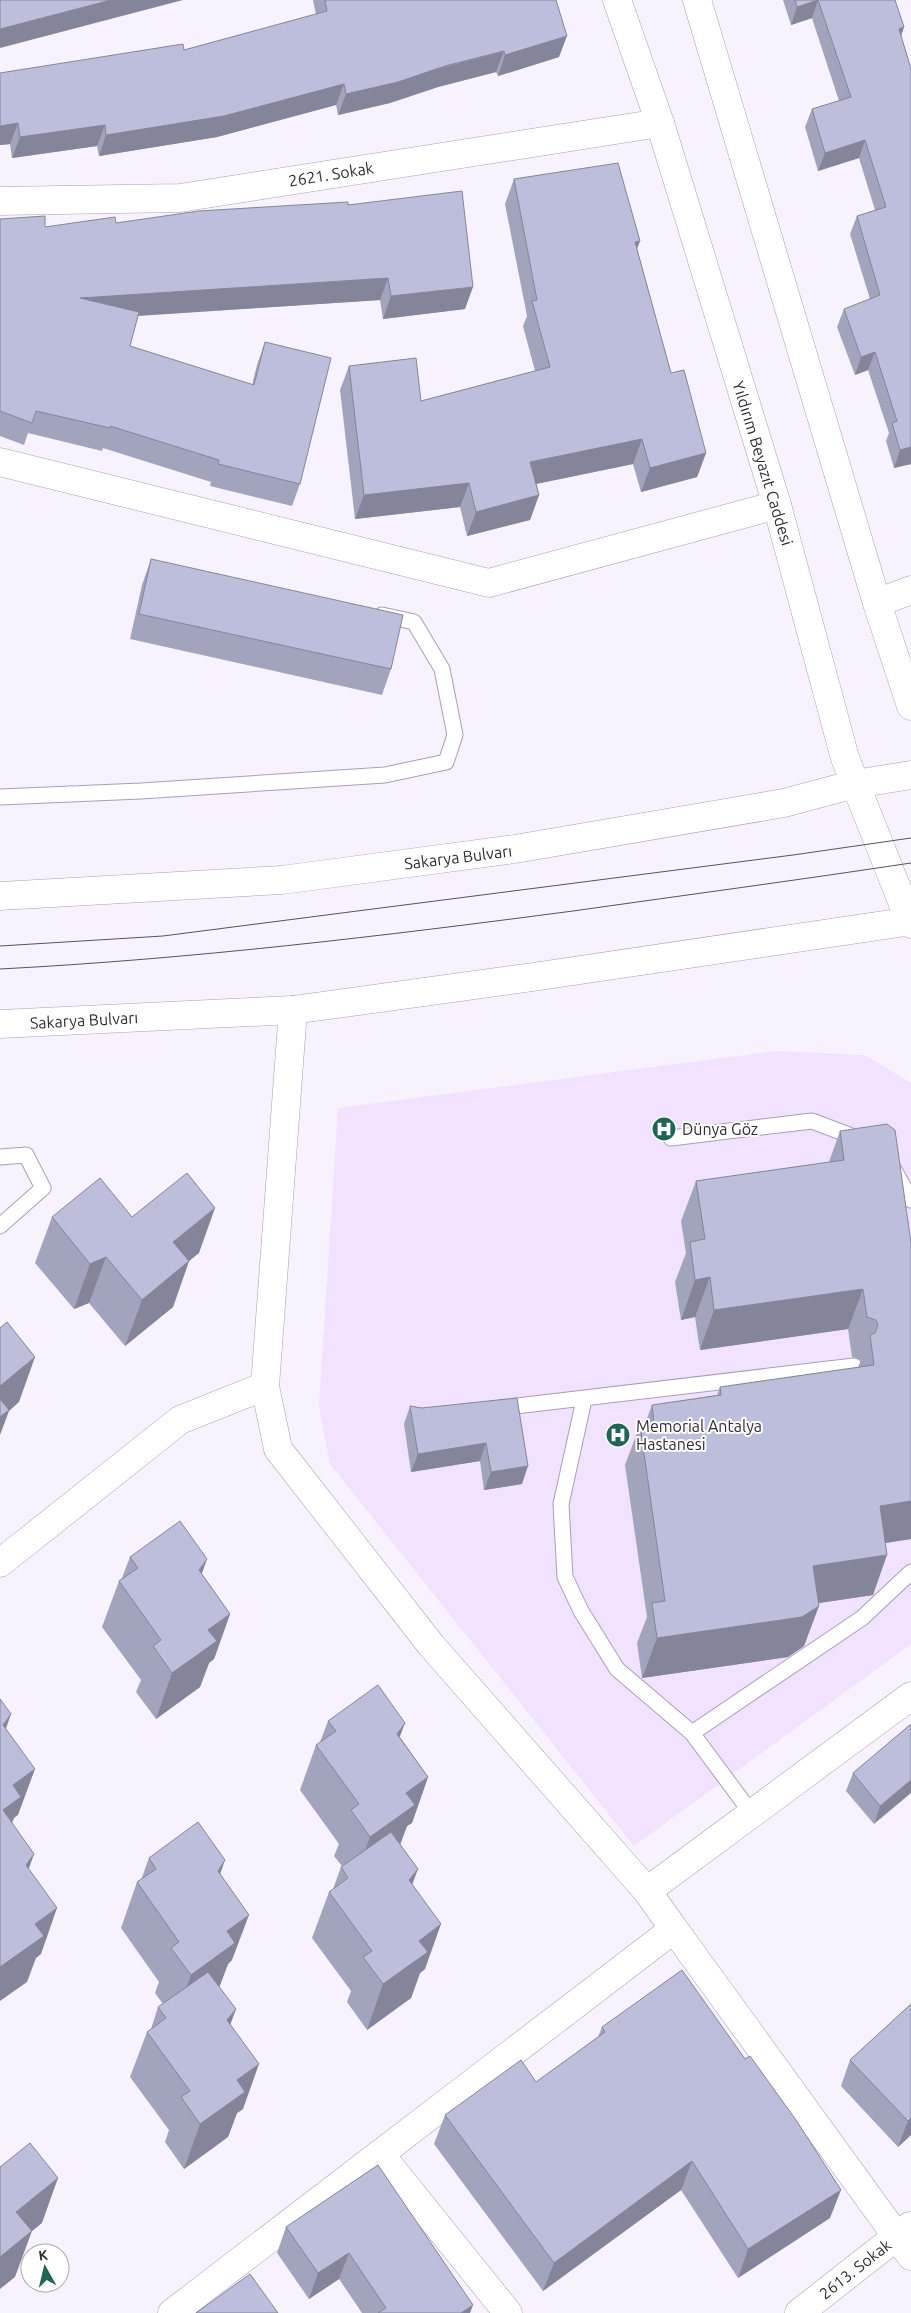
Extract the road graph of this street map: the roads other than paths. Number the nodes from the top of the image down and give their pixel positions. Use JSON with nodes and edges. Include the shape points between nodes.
{"nodes":[{"id":1,"x":617,"y":0,"type":"edge"},
{"id":2,"x":697,"y":0,"type":"edge"},
{"id":3,"x":660,"y":123,"type":"junction"},
{"id":4,"x":0,"y":202,"type":"edge"},
{"id":5,"x":0,"y":462,"type":"edge"},
{"id":6,"x":777,"y":505,"type":"junction"},
{"id":7,"x":911,"y":590,"type":"edge"},
{"id":8,"x":877,"y":602,"type":"junction"},
{"id":9,"x":366,"y":612,"type":"edge"},
{"id":10,"x":911,"y":706,"type":"edge"},
{"id":11,"x":911,"y":775,"type":"edge"},
{"id":12,"x":855,"y":784,"type":"junction"},
{"id":13,"x":0,"y":797,"type":"edge"},
{"id":14,"x":0,"y":896,"type":"edge"},
{"id":15,"x":910,"y":922,"type":"edge"},
{"id":16,"x":293,"y":1010,"type":"junction"},
{"id":17,"x":0,"y":1024,"type":"edge"},
{"id":18,"x":671,"y":1138,"type":"dead end"},
{"id":19,"x":0,"y":1157,"type":"edge"},
{"id":20,"x":892,"y":1167,"type":"junction"},
{"id":21,"x":911,"y":1200,"type":"edge"},
{"id":22,"x":896,"y":1205,"type":"edge"},
{"id":23,"x":0,"y":1226,"type":"edge"},
{"id":24,"x":854,"y":1366,"type":"edge"},
{"id":25,"x":265,"y":1386,"type":"junction"},
{"id":26,"x":584,"y":1400,"type":"junction"},
{"id":27,"x":489,"y":1409,"type":"edge"},
{"id":28,"x":0,"y":1563,"type":"edge"},
{"id":29,"x":911,"y":1572,"type":"edge"},
{"id":30,"x":911,"y":1696,"type":"edge"},
{"id":31,"x":692,"y":1733,"type":"junction"},
{"id":32,"x":752,"y":1814,"type":"junction"},
{"id":33,"x":648,"y":1891,"type":"junction"},
{"id":34,"x":674,"y":1929,"type":"junction"},
{"id":35,"x":380,"y":2154,"type":"junction"},
{"id":36,"x":906,"y":2239,"type":"edge"},
{"id":37,"x":172,"y":2313,"type":"edge"},
{"id":38,"x":508,"y":2313,"type":"edge"},
{"id":39,"x":798,"y":2313,"type":"edge"}],
"edges":[{"from":1,"to":3,"type":"street","name":"Yıldırım Beyazıt Caddesi"},
{"from":2,"to":8,"type":"street"},
{"from":3,"to":4,"type":"street","name":"2621. Sokak","via":[[180,198]]},
{"from":3,"to":6,"type":"street","name":"Yıldırım Beyazıt Caddesi"},
{"from":5,"to":6,"type":"street","via":[[489,582]]},
{"from":6,"to":12,"type":"street","name":"Yıldırım Beyazıt Caddesi","via":[[845,758]]},
{"from":7,"to":8,"type":"street"},
{"from":8,"to":10,"type":"street"},
{"from":9,"to":13,"type":"lane","via":[[414,622],[442,669],[455,734],[446,762],[385,775]]},
{"from":11,"to":12,"type":"street","name":"Sakarya Bulvarı"},
{"from":12,"to":14,"type":"street","name":"Sakarya Bulvarı","via":[[784,803],[515,850],[282,880]]},
{"from":12,"to":15,"type":"street","name":"Yıldırım Beyazıt Caddesi"},
{"from":15,"to":16,"type":"street","name":"Sakarya Bulvarı"},
{"from":16,"to":17,"type":"street","name":"Sakarya Bulvarı"},
{"from":16,"to":25,"type":"street"},
{"from":18,"to":20,"type":"lane","via":[[812,1121],[849,1135]]},
{"from":19,"to":23,"type":"lane","via":[[26,1155],[43,1188]]},
{"from":20,"to":21,"type":"lane"},
{"from":20,"to":22,"type":"lane"},
{"from":24,"to":26,"type":"lane"},
{"from":25,"to":28,"type":"street","via":[[180,1420]]},
{"from":25,"to":33,"type":"street","via":[[278,1449],[431,1645]]},
{"from":26,"to":27,"type":"lane"},
{"from":26,"to":31,"type":"lane","via":[[561,1504],[565,1577],[581,1611],[617,1669]]},
{"from":29,"to":31,"type":"lane","via":[[862,1618]]},
{"from":30,"to":32,"type":"street"},
{"from":31,"to":32,"type":"lane"},
{"from":32,"to":33,"type":"street"},
{"from":33,"to":34,"type":"street"},
{"from":34,"to":35,"type":"street"},
{"from":34,"to":36,"type":"street"},
{"from":35,"to":37,"type":"street"},
{"from":35,"to":38,"type":"street"},
{"from":36,"to":39,"type":"street","name":"2613. Sokak"}]}
